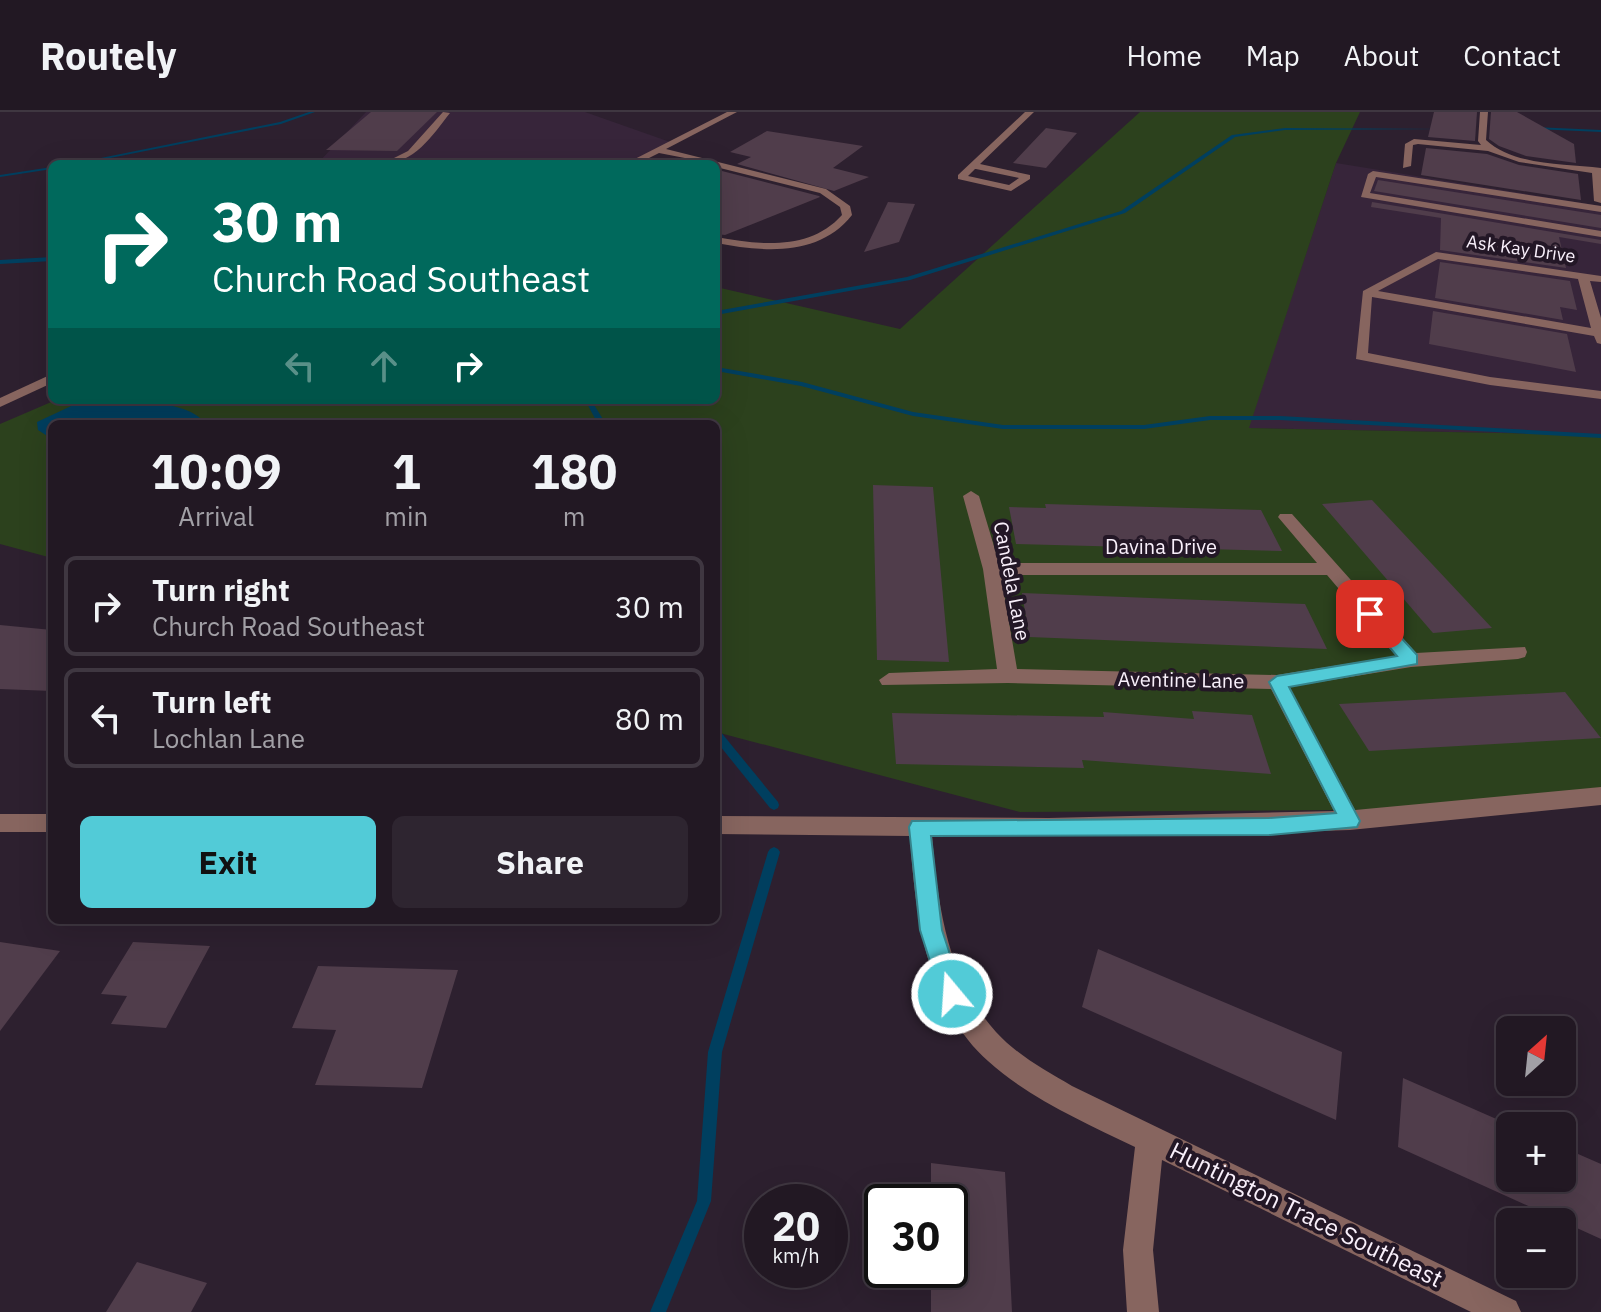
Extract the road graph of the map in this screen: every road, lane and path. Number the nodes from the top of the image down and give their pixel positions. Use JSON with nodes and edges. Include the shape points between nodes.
{"nodes":[{"id":1,"x":733,"y":112,"type":"edge"},
{"id":2,"x":1030,"y":112,"type":"edge"},
{"id":3,"x":1484,"y":112,"type":"edge"},
{"id":4,"x":446,"y":113,"type":"edge"},
{"id":5,"x":1488,"y":148,"type":"junction"},
{"id":6,"x":659,"y":150,"type":"junction"},
{"id":7,"x":396,"y":160,"type":"edge"},
{"id":8,"x":638,"y":160,"type":"edge"},
{"id":9,"x":699,"y":160,"type":"edge"},
{"id":10,"x":720,"y":165,"type":"edge"},
{"id":11,"x":976,"y":166,"type":"junction"},
{"id":12,"x":1406,"y":166,"type":"dead end"},
{"id":13,"x":1598,"y":171,"type":"edge"},
{"id":14,"x":1600,"y":205,"type":"edge"},
{"id":15,"x":1601,"y":234,"type":"edge"},
{"id":16,"x":720,"y":241,"type":"edge"},
{"id":17,"x":1583,"y":276,"type":"junction"},
{"id":18,"x":1601,"y":279,"type":"edge"},
{"id":19,"x":1367,"y":293,"type":"junction"},
{"id":20,"x":1600,"y":336,"type":"edge"},
{"id":21,"x":48,"y":380,"type":"edge"},
{"id":22,"x":1601,"y":395,"type":"edge"},
{"id":23,"x":0,"y":403,"type":"edge"},
{"id":24,"x":971,"y":496,"type":"dead end"},
{"id":25,"x":1286,"y":517,"type":"dead end"},
{"id":26,"x":992,"y":569,"type":"junction"},
{"id":27,"x":1329,"y":569,"type":"junction"},
{"id":28,"x":1518,"y":652,"type":"dead end"},
{"id":29,"x":1411,"y":660,"type":"junction"},
{"id":30,"x":1008,"y":676,"type":"junction"},
{"id":31,"x":889,"y":680,"type":"dead end"},
{"id":32,"x":1277,"y":682,"type":"junction"},
{"id":33,"x":1601,"y":796,"type":"edge"},
{"id":34,"x":1350,"y":821,"type":"junction"},
{"id":35,"x":0,"y":823,"type":"edge"},
{"id":36,"x":48,"y":823,"type":"edge"},
{"id":37,"x":720,"y":825,"type":"edge"},
{"id":38,"x":920,"y":827,"type":"junction"},
{"id":39,"x":1150,"y":1140,"type":"junction"},
{"id":40,"x":1143,"y":1312,"type":"edge"},
{"id":41,"x":1505,"y":1312,"type":"edge"}],
"edges":[{"from":1,"to":6,"type":"street"},
{"from":2,"to":11,"type":"street"},
{"from":3,"to":5,"type":"street","via":[[1482,141]]},
{"from":4,"to":7,"type":"street","via":[[411,153]]},
{"from":5,"to":12,"type":"street","via":[[1417,141],[1409,144]]},
{"from":5,"to":13,"type":"street"},
{"from":6,"to":8,"type":"street"},
{"from":6,"to":9,"type":"street"},
{"from":10,"to":16,"type":"street","via":[[823,191],[845,206],[847,215],[811,240],[762,246]]},
{"from":11,"to":11,"type":"street","via":[[1014,174],[1027,177],[1011,188],[961,177]]},
{"from":13,"to":14,"type":"street"},
{"from":14,"to":15,"type":"street","via":[[1373,174],[1364,195]]},
{"from":17,"to":18,"type":"street","name":"Ask Kay Drive"},
{"from":17,"to":19,"type":"street","name":"Ask Kay Drive","via":[[1436,255]]},
{"from":17,"to":20,"type":"street"},
{"from":19,"to":20,"type":"street"},
{"from":19,"to":22,"type":"street","via":[[1361,356]]},
{"from":21,"to":23,"type":"street"},
{"from":24,"to":26,"type":"street","name":"Candela Lane"},
{"from":25,"to":27,"type":"street"},
{"from":26,"to":27,"type":"street","name":"Davina Drive"},
{"from":26,"to":30,"type":"street","name":"Candela Lane"},
{"from":27,"to":29,"type":"street"},
{"from":28,"to":29,"type":"street","name":"Aventine Lane"},
{"from":29,"to":32,"type":"street","name":"Aventine Lane"},
{"from":30,"to":31,"type":"street","name":"Aventine Lane"},
{"from":30,"to":32,"type":"street","name":"Aventine Lane"},
{"from":32,"to":34,"type":"street"},
{"from":33,"to":34,"type":"street"},
{"from":34,"to":38,"type":"street"},
{"from":35,"to":36,"type":"street"},
{"from":37,"to":38,"type":"street"},
{"from":38,"to":39,"type":"street","name":"Huntington Trace Southeast","via":[[931,930],[952,994],[969,1018],[1017,1068]]},
{"from":39,"to":40,"type":"street","name":"Huntington Trace Southeast","via":[[1138,1250]]},
{"from":39,"to":41,"type":"street","name":"Huntington Trace Southeast"}]}
